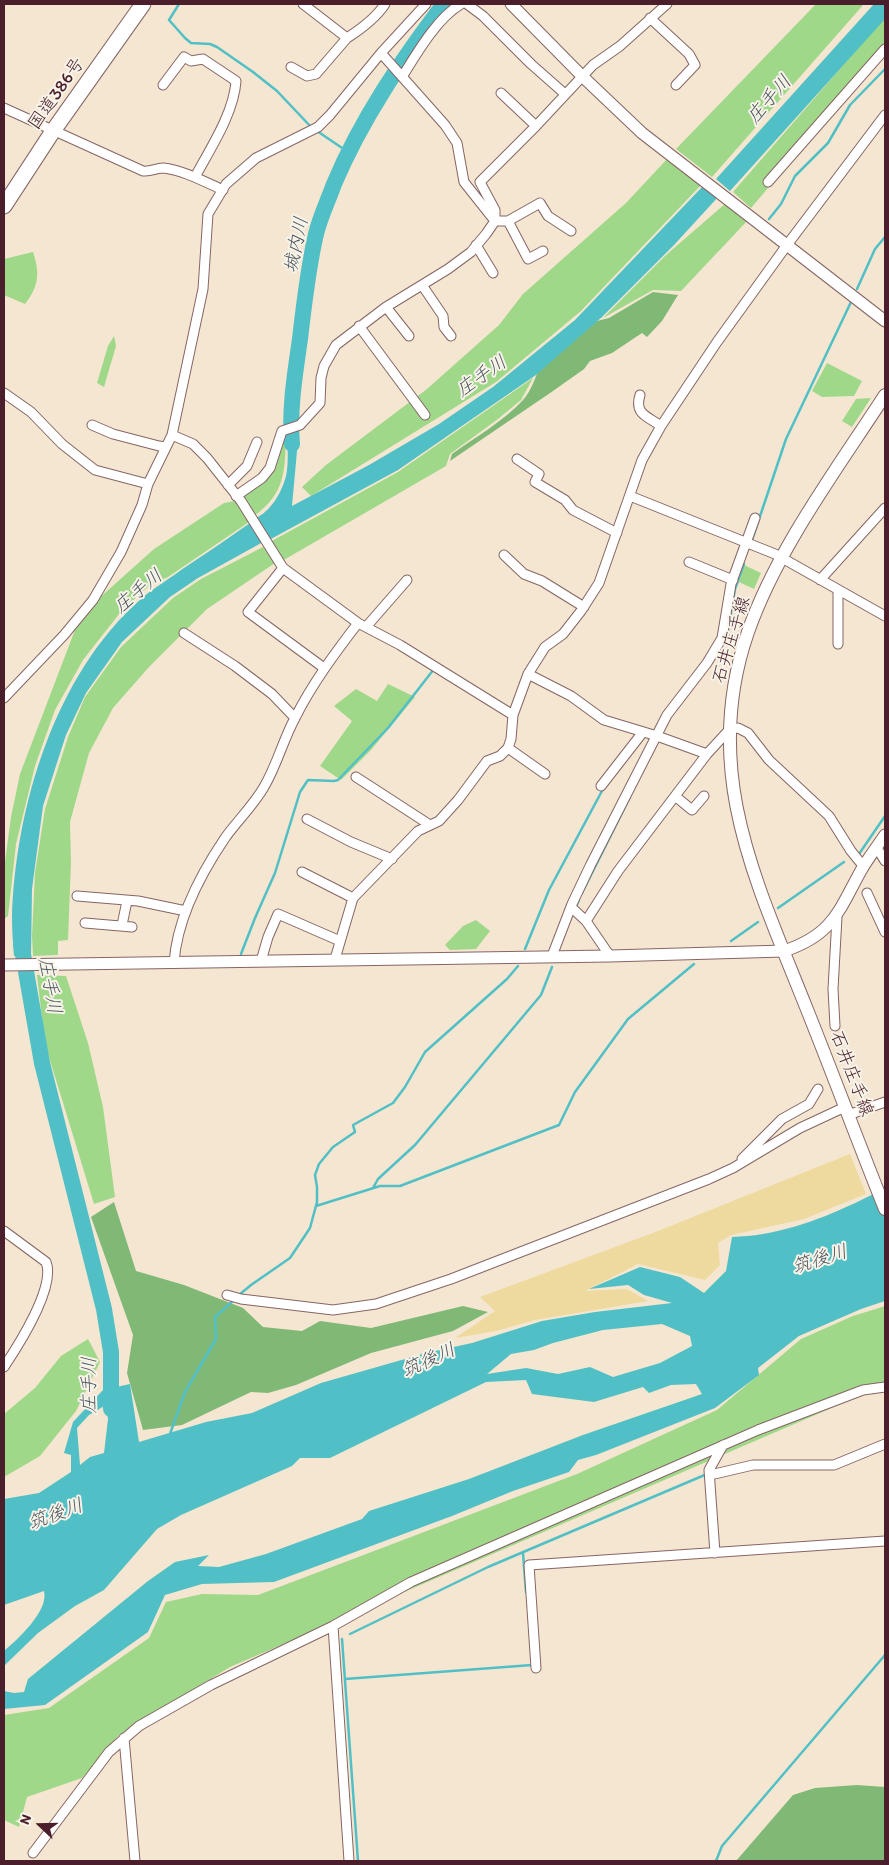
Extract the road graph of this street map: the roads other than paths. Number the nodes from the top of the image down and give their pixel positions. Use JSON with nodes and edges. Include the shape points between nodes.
{"nodes":[{"id":1,"x":143,"y":4,"type":"edge"},
{"id":2,"x":303,"y":4,"type":"edge"},
{"id":3,"x":386,"y":4,"type":"edge"},
{"id":4,"x":426,"y":4,"type":"edge"},
{"id":5,"x":462,"y":4,"type":"edge"},
{"id":6,"x":467,"y":4,"type":"edge"},
{"id":7,"x":511,"y":4,"type":"edge"},
{"id":8,"x":667,"y":4,"type":"edge"},
{"id":9,"x":650,"y":18,"type":"junction"},
{"id":10,"x":347,"y":38,"type":"junction"},
{"id":11,"x":885,"y":49,"type":"edge"},
{"id":12,"x":381,"y":53,"type":"junction"},
{"id":13,"x":291,"y":67,"type":"dead end"},
{"id":14,"x":402,"y":76,"type":"junction"},
{"id":15,"x":582,"y":76,"type":"junction"},
{"id":16,"x":676,"y":85,"type":"dead end"},
{"id":17,"x":163,"y":86,"type":"dead end"},
{"id":18,"x":501,"y":93,"type":"dead end"},
{"id":19,"x":565,"y":94,"type":"junction"},
{"id":20,"x":4,"y":108,"type":"edge"},
{"id":21,"x":885,"y":115,"type":"edge"},
{"id":22,"x":536,"y":126,"type":"junction"},
{"id":23,"x":53,"y":131,"type":"junction"},
{"id":24,"x":195,"y":177,"type":"junction"},
{"id":25,"x":768,"y":182,"type":"dead end"},
{"id":26,"x":223,"y":190,"type":"junction"},
{"id":27,"x":4,"y":206,"type":"edge"},
{"id":28,"x":495,"y":221,"type":"junction"},
{"id":29,"x":508,"y":221,"type":"junction"},
{"id":30,"x":571,"y":231,"type":"dead end"},
{"id":31,"x":476,"y":245,"type":"junction"},
{"id":32,"x":787,"y":245,"type":"junction"},
{"id":33,"x":543,"y":251,"type":"dead end"},
{"id":34,"x":493,"y":273,"type":"dead end"},
{"id":35,"x":422,"y":285,"type":"junction"},
{"id":36,"x":386,"y":307,"type":"junction"},
{"id":37,"x":885,"y":321,"type":"edge"},
{"id":38,"x":359,"y":326,"type":"junction"},
{"id":39,"x":409,"y":336,"type":"dead end"},
{"id":40,"x":451,"y":336,"type":"dead end"},
{"id":41,"x":4,"y":394,"type":"edge"},
{"id":42,"x":640,"y":395,"type":"dead end"},
{"id":43,"x":885,"y":395,"type":"edge"},
{"id":44,"x":425,"y":416,"type":"dead end"},
{"id":45,"x":92,"y":425,"type":"dead end"},
{"id":46,"x":661,"y":426,"type":"junction"},
{"id":47,"x":172,"y":435,"type":"junction"},
{"id":48,"x":257,"y":442,"type":"dead end"},
{"id":49,"x":166,"y":446,"type":"junction"},
{"id":50,"x":517,"y":459,"type":"dead end"},
{"id":51,"x":148,"y":484,"type":"junction"},
{"id":52,"x":228,"y":485,"type":"junction"},
{"id":53,"x":630,"y":496,"type":"junction"},
{"id":54,"x":239,"y":498,"type":"junction"},
{"id":55,"x":885,"y":508,"type":"edge"},
{"id":56,"x":755,"y":518,"type":"dead end"},
{"id":57,"x":616,"y":533,"type":"junction"},
{"id":58,"x":746,"y":542,"type":"junction"},
{"id":59,"x":504,"y":555,"type":"dead end"},
{"id":60,"x":782,"y":558,"type":"junction"},
{"id":61,"x":689,"y":562,"type":"dead end"},
{"id":62,"x":283,"y":568,"type":"junction"},
{"id":63,"x":407,"y":580,"type":"dead end"},
{"id":64,"x":733,"y":580,"type":"junction"},
{"id":65,"x":820,"y":580,"type":"junction"},
{"id":66,"x":838,"y":590,"type":"junction"},
{"id":67,"x":584,"y":607,"type":"junction"},
{"id":68,"x":885,"y":616,"type":"edge"},
{"id":69,"x":358,"y":623,"type":"junction"},
{"id":70,"x":366,"y":627,"type":"junction"},
{"id":71,"x":184,"y":633,"type":"dead end"},
{"id":72,"x":722,"y":638,"type":"junction"},
{"id":73,"x":838,"y":644,"type":"dead end"},
{"id":74,"x":744,"y":645,"type":"junction"},
{"id":75,"x":324,"y":668,"type":"junction"},
{"id":76,"x":528,"y":674,"type":"junction"},
{"id":77,"x":4,"y":698,"type":"edge"},
{"id":78,"x":513,"y":715,"type":"junction"},
{"id":79,"x":295,"y":718,"type":"junction"},
{"id":80,"x":730,"y":728,"type":"junction"},
{"id":81,"x":643,"y":732,"type":"junction"},
{"id":82,"x":657,"y":736,"type":"junction"},
{"id":83,"x":508,"y":748,"type":"junction"},
{"id":84,"x":707,"y":754,"type":"junction"},
{"id":85,"x":545,"y":774,"type":"dead end"},
{"id":86,"x":356,"y":777,"type":"dead end"},
{"id":87,"x":601,"y":786,"type":"dead end"},
{"id":88,"x":675,"y":796,"type":"junction"},
{"id":89,"x":704,"y":796,"type":"dead end"},
{"id":90,"x":307,"y":820,"type":"dead end"},
{"id":91,"x":430,"y":825,"type":"junction"},
{"id":92,"x":885,"y":835,"type":"edge"},
{"id":93,"x":877,"y":848,"type":"junction"},
{"id":94,"x":392,"y":860,"type":"junction"},
{"id":95,"x":885,"y":861,"type":"edge"},
{"id":96,"x":864,"y":867,"type":"junction"},
{"id":97,"x":302,"y":872,"type":"dead end"},
{"id":98,"x":867,"y":893,"type":"dead end"},
{"id":99,"x":77,"y":896,"type":"dead end"},
{"id":100,"x":353,"y":898,"type":"junction"},
{"id":101,"x":127,"y":900,"type":"junction"},
{"id":102,"x":574,"y":910,"type":"junction"},
{"id":103,"x":186,"y":911,"type":"junction"},
{"id":104,"x":836,"y":916,"type":"junction"},
{"id":105,"x":586,"y":921,"type":"junction"},
{"id":106,"x":85,"y":923,"type":"dead end"},
{"id":107,"x":885,"y":932,"type":"edge"},
{"id":108,"x":340,"y":941,"type":"junction"},
{"id":109,"x":784,"y":951,"type":"junction"},
{"id":110,"x":552,"y":956,"type":"junction"},
{"id":111,"x":610,"y":956,"type":"junction"},
{"id":112,"x":335,"y":959,"type":"junction"},
{"id":113,"x":261,"y":961,"type":"junction"},
{"id":114,"x":174,"y":963,"type":"junction"},
{"id":115,"x":4,"y":965,"type":"edge"},
{"id":116,"x":835,"y":1026,"type":"dead end"},
{"id":117,"x":818,"y":1089,"type":"dead end"},
{"id":118,"x":885,"y":1102,"type":"edge"},
{"id":119,"x":848,"y":1116,"type":"junction"},
{"id":120,"x":733,"y":1168,"type":"junction"},
{"id":121,"x":885,"y":1209,"type":"edge"},
{"id":122,"x":4,"y":1231,"type":"edge"},
{"id":123,"x":228,"y":1295,"type":"dead end"},
{"id":124,"x":4,"y":1367,"type":"edge"},
{"id":125,"x":885,"y":1388,"type":"edge"},
{"id":126,"x":885,"y":1444,"type":"edge"},
{"id":127,"x":723,"y":1445,"type":"junction"},
{"id":128,"x":709,"y":1473,"type":"junction"},
{"id":129,"x":885,"y":1541,"type":"edge"},
{"id":130,"x":715,"y":1553,"type":"junction"},
{"id":131,"x":333,"y":1626,"type":"junction"},
{"id":132,"x":536,"y":1668,"type":"dead end"},
{"id":133,"x":124,"y":1738,"type":"junction"},
{"id":134,"x":33,"y":1853,"type":"dead end"},
{"id":135,"x":135,"y":1861,"type":"edge"},
{"id":136,"x":349,"y":1861,"type":"edge"}],
"edges":[{"from":1,"to":23,"type":"highway","name":"国道386号"},
{"from":2,"to":10,"type":"street"},
{"from":3,"to":10,"type":"street"},
{"from":4,"to":12,"type":"street"},
{"from":5,"to":14,"type":"street","via":[[450,11]]},
{"from":6,"to":19,"type":"street"},
{"from":7,"to":15,"type":"street"},
{"from":8,"to":9,"type":"street"},
{"from":9,"to":15,"type":"street"},
{"from":9,"to":16,"type":"street","via":[[689,54],[695,65]]},
{"from":10,"to":13,"type":"street","via":[[316,74],[307,76]]},
{"from":11,"to":25,"type":"street"},
{"from":12,"to":14,"type":"street"},
{"from":12,"to":26,"type":"street","via":[[330,115],[314,129],[256,158]]},
{"from":14,"to":28,"type":"street","via":[[458,142],[464,182]]},
{"from":15,"to":19,"type":"street"},
{"from":15,"to":32,"type":"street","via":[[642,133]]},
{"from":17,"to":24,"type":"street","via":[[184,57],[192,61],[203,59],[236,81],[235,94]]},
{"from":18,"to":22,"type":"street"},
{"from":19,"to":22,"type":"street"},
{"from":20,"to":23,"type":"street"},
{"from":21,"to":32,"type":"street"},
{"from":22,"to":28,"type":"street","via":[[480,182],[495,210]]},
{"from":23,"to":24,"type":"street","via":[[146,171],[161,168]]},
{"from":23,"to":27,"type":"highway","name":"国道386号"},
{"from":24,"to":26,"type":"street"},
{"from":26,"to":47,"type":"street","via":[[208,214],[203,289]]},
{"from":28,"to":29,"type":"street"},
{"from":28,"to":31,"type":"street"},
{"from":29,"to":30,"type":"street","via":[[540,203],[548,216]]},
{"from":29,"to":33,"type":"street","via":[[528,258]]},
{"from":31,"to":34,"type":"street"},
{"from":31,"to":35,"type":"street","via":[[471,252]]},
{"from":32,"to":37,"type":"street"},
{"from":32,"to":46,"type":"street"},
{"from":35,"to":36,"type":"street"},
{"from":35,"to":40,"type":"street"},
{"from":36,"to":38,"type":"street"},
{"from":36,"to":39,"type":"street"},
{"from":38,"to":44,"type":"street"},
{"from":38,"to":54,"type":"street","via":[[336,345],[328,357],[321,378],[320,403],[300,425],[282,431],[270,468]]},
{"from":41,"to":51,"type":"street","via":[[31,412],[62,444],[95,470]]},
{"from":42,"to":46,"type":"street","via":[[638,410]]},
{"from":43,"to":60,"type":"main road","name":"石井庄手線"},
{"from":45,"to":49,"type":"street","via":[[113,434]]},
{"from":46,"to":53,"type":"street","via":[[642,460]]},
{"from":47,"to":49,"type":"street"},
{"from":47,"to":52,"type":"street","via":[[193,444]]},
{"from":48,"to":52,"type":"street","via":[[247,466]]},
{"from":49,"to":51,"type":"street"},
{"from":50,"to":57,"type":"street","via":[[540,474],[535,482],[565,500],[574,510]]},
{"from":51,"to":77,"type":"street","via":[[121,552],[93,600]]},
{"from":52,"to":54,"type":"street"},
{"from":53,"to":57,"type":"street"},
{"from":53,"to":58,"type":"street"},
{"from":54,"to":62,"type":"street"},
{"from":55,"to":65,"type":"street"},
{"from":56,"to":58,"type":"street"},
{"from":57,"to":67,"type":"street","via":[[599,582]]},
{"from":58,"to":60,"type":"street"},
{"from":58,"to":64,"type":"street"},
{"from":59,"to":67,"type":"street","via":[[524,574],[542,581]]},
{"from":60,"to":65,"type":"street"},
{"from":60,"to":74,"type":"main road","name":"石井庄手線"},
{"from":61,"to":64,"type":"street"},
{"from":62,"to":69,"type":"street"},
{"from":62,"to":75,"type":"street","via":[[248,612]]},
{"from":63,"to":70,"type":"street"},
{"from":64,"to":72,"type":"street"},
{"from":65,"to":66,"type":"street"},
{"from":66,"to":68,"type":"street"},
{"from":66,"to":73,"type":"street"},
{"from":67,"to":76,"type":"street","via":[[563,634],[545,647]]},
{"from":69,"to":70,"type":"street"},
{"from":69,"to":75,"type":"street"},
{"from":70,"to":78,"type":"street"},
{"from":71,"to":79,"type":"street","via":[[272,694]]},
{"from":72,"to":74,"type":"street"},
{"from":72,"to":82,"type":"street","via":[[667,715]]},
{"from":74,"to":80,"type":"main road","name":"石井庄手線"},
{"from":75,"to":79,"type":"street"},
{"from":76,"to":78,"type":"street"},
{"from":76,"to":81,"type":"street","via":[[571,696],[604,720]]},
{"from":78,"to":83,"type":"street"},
{"from":79,"to":103,"type":"street","via":[[262,792],[210,861]]},
{"from":80,"to":84,"type":"street"},
{"from":80,"to":96,"type":"street","via":[[748,733],[770,760],[830,816]]},
{"from":80,"to":109,"type":"main road","name":"石井庄手線","via":[[734,794],[748,852],[757,886]]},
{"from":81,"to":82,"type":"street"},
{"from":81,"to":87,"type":"street"},
{"from":82,"to":84,"type":"street"},
{"from":82,"to":102,"type":"street","via":[[590,866]]},
{"from":83,"to":85,"type":"street"},
{"from":83,"to":91,"type":"street","via":[[500,756],[487,761],[458,800],[439,821]]},
{"from":84,"to":88,"type":"street"},
{"from":86,"to":91,"type":"street"},
{"from":88,"to":89,"type":"street","via":[[692,810]]},
{"from":88,"to":105,"type":"street","via":[[618,871]]},
{"from":90,"to":94,"type":"street"},
{"from":91,"to":94,"type":"street","via":[[418,832]]},
{"from":92,"to":93,"type":"street"},
{"from":93,"to":95,"type":"street"},
{"from":93,"to":96,"type":"street"},
{"from":94,"to":100,"type":"street"},
{"from":96,"to":104,"type":"street"},
{"from":97,"to":100,"type":"street"},
{"from":98,"to":107,"type":"street"},
{"from":99,"to":101,"type":"street"},
{"from":100,"to":108,"type":"street"},
{"from":101,"to":103,"type":"street"},
{"from":101,"to":106,"type":"street","via":[[127,926]]},
{"from":102,"to":105,"type":"street"},
{"from":102,"to":110,"type":"street"},
{"from":103,"to":114,"type":"street","via":[[180,923]]},
{"from":104,"to":109,"type":"street","via":[[820,934]]},
{"from":104,"to":116,"type":"street"},
{"from":105,"to":111,"type":"street"},
{"from":108,"to":112,"type":"street"},
{"from":108,"to":113,"type":"street","via":[[278,914]]},
{"from":109,"to":111,"type":"street"},
{"from":109,"to":119,"type":"main road","name":"石井庄手線"},
{"from":110,"to":111,"type":"street"},
{"from":110,"to":112,"type":"street"},
{"from":112,"to":113,"type":"street"},
{"from":113,"to":114,"type":"street"},
{"from":114,"to":115,"type":"street"},
{"from":117,"to":120,"type":"street","via":[[809,1104],[782,1119]]},
{"from":118,"to":119,"type":"street"},
{"from":119,"to":120,"type":"street","via":[[800,1128]]},
{"from":119,"to":121,"type":"main road","name":"石井庄手線"},
{"from":120,"to":123,"type":"street","via":[[451,1279],[376,1304],[333,1310]]},
{"from":122,"to":124,"type":"street","via":[[46,1262],[49,1269],[34,1317]]},
{"from":125,"to":127,"type":"street","via":[[862,1390]]},
{"from":126,"to":128,"type":"street","via":[[834,1465],[753,1466]]},
{"from":127,"to":128,"type":"street"},
{"from":127,"to":131,"type":"street","via":[[411,1582]]},
{"from":128,"to":130,"type":"street"},
{"from":129,"to":130,"type":"street"},
{"from":130,"to":132,"type":"street","via":[[529,1565]]},
{"from":131,"to":133,"type":"street","via":[[211,1684]]},
{"from":131,"to":136,"type":"street"},
{"from":133,"to":134,"type":"street","via":[[109,1752]]},
{"from":133,"to":135,"type":"street"}]}
